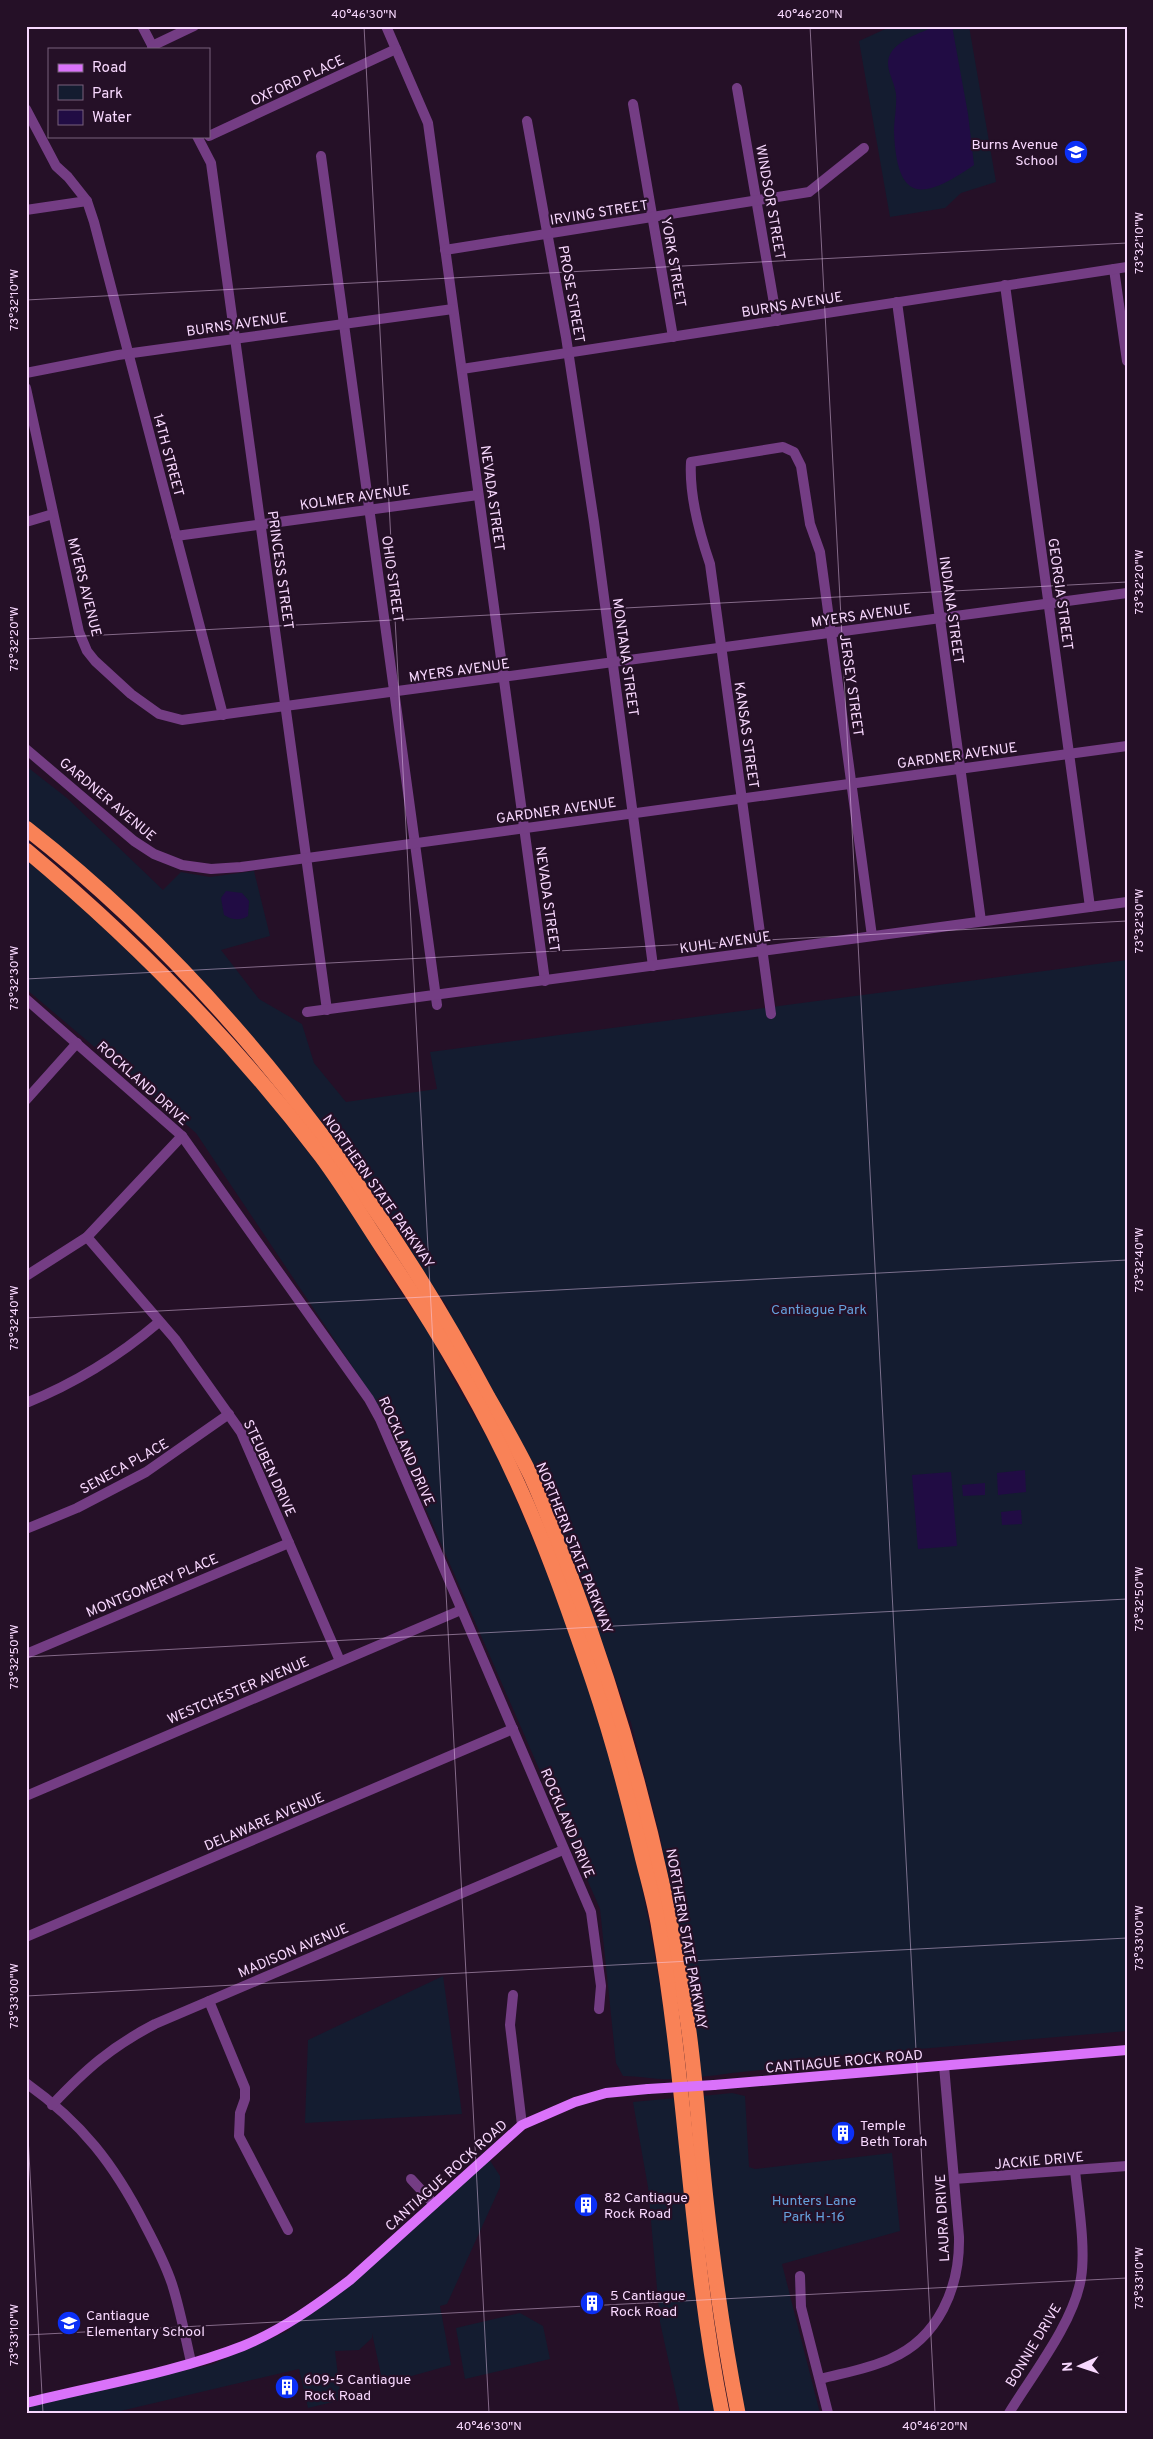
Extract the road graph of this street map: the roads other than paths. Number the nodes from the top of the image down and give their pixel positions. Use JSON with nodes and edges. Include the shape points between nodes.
{"nodes":[{"id":1,"x":142,"y":26,"type":"edge"},
{"id":2,"x":194,"y":26,"type":"edge"},
{"id":3,"x":386,"y":26,"type":"edge"},
{"id":4,"x":153,"y":47,"type":"edge"},
{"id":5,"x":396,"y":49,"type":"junction"},
{"id":6,"x":737,"y":88,"type":"dead end"},
{"id":7,"x":633,"y":104,"type":"dead end"},
{"id":8,"x":26,"y":109,"type":"edge"},
{"id":9,"x":527,"y":121,"type":"dead end"},
{"id":10,"x":210,"y":134,"type":"edge"},
{"id":11,"x":204,"y":138,"type":"edge"},
{"id":12,"x":864,"y":148,"type":"dead end"},
{"id":13,"x":321,"y":156,"type":"dead end"},
{"id":14,"x":87,"y":201,"type":"junction"},
{"id":15,"x":757,"y":201,"type":"junction"},
{"id":16,"x":26,"y":210,"type":"edge"},
{"id":17,"x":652,"y":217,"type":"junction"},
{"id":18,"x":548,"y":234,"type":"junction"},
{"id":19,"x":446,"y":250,"type":"junction"},
{"id":20,"x":1127,"y":267,"type":"edge"},
{"id":21,"x":1114,"y":268,"type":"junction"},
{"id":22,"x":1005,"y":285,"type":"junction"},
{"id":23,"x":897,"y":302,"type":"junction"},
{"id":24,"x":453,"y":309,"type":"junction"},
{"id":25,"x":777,"y":321,"type":"junction"},
{"id":26,"x":344,"y":324,"type":"junction"},
{"id":27,"x":673,"y":337,"type":"junction"},
{"id":28,"x":235,"y":338,"type":"junction"},
{"id":29,"x":568,"y":353,"type":"junction"},
{"id":30,"x":128,"y":354,"type":"junction"},
{"id":31,"x":1127,"y":361,"type":"edge"},
{"id":32,"x":462,"y":369,"type":"junction"},
{"id":33,"x":26,"y":373,"type":"edge"},
{"id":34,"x":26,"y":388,"type":"edge"},
{"id":35,"x":691,"y":462,"type":"joint"},
{"id":36,"x":478,"y":494,"type":"junction"},
{"id":37,"x":370,"y":509,"type":"junction"},
{"id":38,"x":53,"y":514,"type":"junction"},
{"id":39,"x":26,"y":522,"type":"edge"},
{"id":40,"x":260,"y":524,"type":"junction"},
{"id":41,"x":176,"y":536,"type":"junction"},
{"id":42,"x":1127,"y":593,"type":"edge"},
{"id":43,"x":1049,"y":604,"type":"junction"},
{"id":44,"x":940,"y":618,"type":"junction"},
{"id":45,"x":831,"y":633,"type":"junction"},
{"id":46,"x":721,"y":648,"type":"junction"},
{"id":47,"x":612,"y":662,"type":"junction"},
{"id":48,"x":503,"y":677,"type":"junction"},
{"id":49,"x":394,"y":692,"type":"junction"},
{"id":50,"x":286,"y":707,"type":"junction"},
{"id":51,"x":223,"y":716,"type":"junction"},
{"id":52,"x":1127,"y":746,"type":"edge"},
{"id":53,"x":26,"y":749,"type":"edge"},
{"id":54,"x":1069,"y":754,"type":"junction"},
{"id":55,"x":960,"y":768,"type":"junction"},
{"id":56,"x":851,"y":783,"type":"junction"},
{"id":57,"x":742,"y":798,"type":"junction"},
{"id":58,"x":633,"y":813,"type":"junction"},
{"id":59,"x":26,"y":828,"type":"edge"},
{"id":60,"x":524,"y":828,"type":"junction"},
{"id":61,"x":415,"y":843,"type":"junction"},
{"id":62,"x":26,"y":850,"type":"edge"},
{"id":63,"x":306,"y":858,"type":"junction"},
{"id":64,"x":1127,"y":902,"type":"edge"},
{"id":65,"x":1090,"y":907,"type":"junction"},
{"id":66,"x":981,"y":921,"type":"junction"},
{"id":67,"x":872,"y":936,"type":"junction"},
{"id":68,"x":763,"y":951,"type":"junction"},
{"id":69,"x":653,"y":966,"type":"junction"},
{"id":70,"x":545,"y":981,"type":"junction"},
{"id":71,"x":26,"y":999,"type":"edge"},
{"id":72,"x":436,"y":1000,"type":"junction"},
{"id":73,"x":327,"y":1010,"type":"junction"},
{"id":74,"x":307,"y":1012,"type":"dead end"},
{"id":75,"x":771,"y":1014,"type":"dead end"},
{"id":76,"x":77,"y":1043,"type":"junction"},
{"id":77,"x":26,"y":1100,"type":"edge"},
{"id":78,"x":182,"y":1136,"type":"junction"},
{"id":79,"x":87,"y":1237,"type":"junction"},
{"id":80,"x":26,"y":1276,"type":"edge"},
{"id":81,"x":429,"y":1305,"type":"junction"},
{"id":82,"x":159,"y":1322,"type":"junction"},
{"id":83,"x":451,"y":1342,"type":"junction"},
{"id":84,"x":26,"y":1403,"type":"edge"},
{"id":85,"x":229,"y":1414,"type":"junction"},
{"id":86,"x":26,"y":1529,"type":"edge"},
{"id":87,"x":289,"y":1543,"type":"junction"},
{"id":88,"x":461,"y":1610,"type":"junction"},
{"id":89,"x":26,"y":1654,"type":"edge"},
{"id":90,"x":340,"y":1661,"type":"junction"},
{"id":91,"x":513,"y":1729,"type":"junction"},
{"id":92,"x":26,"y":1796,"type":"edge"},
{"id":93,"x":563,"y":1850,"type":"junction"},
{"id":94,"x":26,"y":1937,"type":"edge"},
{"id":95,"x":513,"y":1995,"type":"dead end"},
{"id":96,"x":209,"y":2001,"type":"junction"},
{"id":97,"x":599,"y":2009,"type":"dead end"},
{"id":98,"x":1127,"y":2050,"type":"edge"},
{"id":99,"x":944,"y":2066,"type":"junction"},
{"id":100,"x":26,"y":2083,"type":"edge"},
{"id":101,"x":52,"y":2105,"type":"junction"},
{"id":102,"x":522,"y":2125,"type":"junction"},
{"id":103,"x":1127,"y":2166,"type":"edge"},
{"id":104,"x":1075,"y":2170,"type":"junction"},
{"id":105,"x":410,"y":2178,"type":"dead end"},
{"id":106,"x":954,"y":2179,"type":"junction"},
{"id":107,"x":434,"y":2204,"type":"junction"},
{"id":108,"x":288,"y":2230,"type":"dead end"},
{"id":109,"x":800,"y":2276,"type":"dead end"},
{"id":110,"x":191,"y":2362,"type":"junction"},
{"id":111,"x":820,"y":2379,"type":"junction"},
{"id":112,"x":26,"y":2403,"type":"edge"},
{"id":113,"x":722,"y":2413,"type":"edge"},
{"id":114,"x":738,"y":2413,"type":"edge"},
{"id":115,"x":828,"y":2413,"type":"edge"},
{"id":116,"x":1009,"y":2413,"type":"edge"}],
"edges":[{"from":1,"to":4,"type":"street"},
{"from":2,"to":4,"type":"street"},
{"from":3,"to":5,"type":"street","name":"NEVADA STREET"},
{"from":5,"to":10,"type":"street","name":"OXFORD PLACE"},
{"from":5,"to":19,"type":"street","name":"NEVADA STREET","via":[[428,123]]},
{"from":6,"to":15,"type":"street","name":"WINDSOR STREET"},
{"from":7,"to":17,"type":"street","name":"YORK STREET"},
{"from":8,"to":14,"type":"street","via":[[56,166]]},
{"from":9,"to":18,"type":"street","name":"PROSE STREET"},
{"from":11,"to":28,"type":"street","name":"PRINCESS STREET","via":[[211,163]]},
{"from":12,"to":15,"type":"street","name":"IRVING STREET","via":[[809,192]]},
{"from":13,"to":26,"type":"street","name":"OHIO STREET"},
{"from":14,"to":16,"type":"street"},
{"from":14,"to":30,"type":"street","name":"14TH STREET"},
{"from":15,"to":17,"type":"street","name":"IRVING STREET"},
{"from":15,"to":25,"type":"street","name":"WINDSOR STREET"},
{"from":17,"to":18,"type":"street","name":"IRVING STREET"},
{"from":17,"to":27,"type":"street","name":"YORK STREET"},
{"from":18,"to":19,"type":"street","name":"IRVING STREET"},
{"from":18,"to":29,"type":"street","name":"PROSE STREET"},
{"from":19,"to":24,"type":"street","name":"NEVADA STREET"},
{"from":20,"to":21,"type":"street","name":"BURNS AVENUE"},
{"from":21,"to":22,"type":"street","name":"BURNS AVENUE"},
{"from":21,"to":31,"type":"street"},
{"from":22,"to":23,"type":"street","name":"BURNS AVENUE"},
{"from":22,"to":43,"type":"street","name":"GEORGIA STREET"},
{"from":23,"to":25,"type":"street","name":"BURNS AVENUE"},
{"from":23,"to":44,"type":"street","name":"INDIANA STREET"},
{"from":24,"to":26,"type":"street","name":"BURNS AVENUE"},
{"from":24,"to":32,"type":"street","name":"NEVADA STREET"},
{"from":25,"to":27,"type":"street","name":"BURNS AVENUE"},
{"from":26,"to":28,"type":"street","name":"BURNS AVENUE"},
{"from":26,"to":37,"type":"street","name":"OHIO STREET"},
{"from":27,"to":29,"type":"street","name":"BURNS AVENUE"},
{"from":28,"to":30,"type":"street","name":"BURNS AVENUE"},
{"from":28,"to":40,"type":"street","name":"PRINCESS STREET"},
{"from":29,"to":32,"type":"street","name":"BURNS AVENUE"},
{"from":29,"to":47,"type":"street","name":"MONTANA STREET"},
{"from":30,"to":33,"type":"street","name":"BURNS AVENUE"},
{"from":30,"to":41,"type":"street","name":"14TH STREET"},
{"from":32,"to":36,"type":"street","name":"NEVADA STREET"},
{"from":34,"to":38,"type":"street","name":"MYERS AVENUE"},
{"from":35,"to":45,"type":"street","name":"JERSEY STREET","via":[[784,447],[794,452],[801,466],[810,524],[820,552]]},
{"from":35,"to":46,"type":"street","name":"KANSAS STREET","via":[[690,477],[701,538],[710,564]]},
{"from":36,"to":37,"type":"street","name":"KOLMER AVENUE"},
{"from":36,"to":48,"type":"street","name":"NEVADA STREET"},
{"from":37,"to":40,"type":"street","name":"KOLMER AVENUE"},
{"from":37,"to":49,"type":"street","name":"OHIO STREET"},
{"from":38,"to":39,"type":"street"},
{"from":38,"to":51,"type":"street","name":"MYERS AVENUE","via":[[79,632],[95,661],[130,694],[159,714],[182,720]]},
{"from":40,"to":41,"type":"street","name":"KOLMER AVENUE"},
{"from":40,"to":50,"type":"street","name":"PRINCESS STREET"},
{"from":41,"to":51,"type":"street","name":"14TH STREET"},
{"from":42,"to":43,"type":"street","name":"MYERS AVENUE"},
{"from":43,"to":44,"type":"street","name":"MYERS AVENUE"},
{"from":43,"to":54,"type":"street","name":"GEORGIA STREET"},
{"from":44,"to":45,"type":"street","name":"MYERS AVENUE"},
{"from":44,"to":55,"type":"street","name":"INDIANA STREET"},
{"from":45,"to":46,"type":"street","name":"MYERS AVENUE"},
{"from":45,"to":56,"type":"street","name":"JERSEY STREET"},
{"from":46,"to":47,"type":"street","name":"MYERS AVENUE"},
{"from":46,"to":57,"type":"street","name":"KANSAS STREET"},
{"from":47,"to":48,"type":"street","name":"MYERS AVENUE"},
{"from":47,"to":58,"type":"street","name":"MONTANA STREET"},
{"from":48,"to":49,"type":"street","name":"MYERS AVENUE"},
{"from":48,"to":60,"type":"street","name":"NEVADA STREET"},
{"from":49,"to":50,"type":"street","name":"MYERS AVENUE"},
{"from":49,"to":61,"type":"street","name":"OHIO STREET"},
{"from":50,"to":51,"type":"street","name":"MYERS AVENUE"},
{"from":50,"to":63,"type":"street","name":"PRINCESS STREET"},
{"from":52,"to":54,"type":"street","name":"GARDNER AVENUE"},
{"from":53,"to":63,"type":"street","name":"GARDNER AVENUE","via":[[134,841],[154,854],[182,865],[211,869]]},
{"from":54,"to":55,"type":"street","name":"GARDNER AVENUE"},
{"from":54,"to":65,"type":"street","name":"GEORGIA STREET"},
{"from":55,"to":56,"type":"street","name":"GARDNER AVENUE"},
{"from":55,"to":66,"type":"street","name":"INDIANA STREET"},
{"from":56,"to":57,"type":"street","name":"GARDNER AVENUE"},
{"from":56,"to":67,"type":"street","name":"JERSEY STREET"},
{"from":57,"to":58,"type":"street","name":"GARDNER AVENUE"},
{"from":57,"to":68,"type":"street","name":"KANSAS STREET"},
{"from":58,"to":60,"type":"street","name":"GARDNER AVENUE"},
{"from":58,"to":69,"type":"street","name":"MONTANA STREET"},
{"from":59,"to":81,"type":"highway","name":"NORTHERN STATE PARKWAY","via":[[92,883],[205,994],[292,1097],[399,1244]]},
{"from":60,"to":61,"type":"street","name":"GARDNER AVENUE"},
{"from":60,"to":70,"type":"street","name":"NEVADA STREET"},
{"from":61,"to":63,"type":"street","name":"GARDNER AVENUE"},
{"from":61,"to":72,"type":"street","name":"OHIO STREET"},
{"from":62,"to":81,"type":"highway","name":"NORTHERN STATE PARKWAY","via":[[74,889],[143,954],[227,1042],[322,1157]]},
{"from":63,"to":73,"type":"street","name":"PRINCESS STREET"},
{"from":64,"to":65,"type":"street","name":"KUHL AVENUE"},
{"from":65,"to":66,"type":"street","name":"KUHL AVENUE"},
{"from":66,"to":67,"type":"street","name":"KUHL AVENUE"},
{"from":67,"to":68,"type":"street","name":"KUHL AVENUE"},
{"from":68,"to":69,"type":"street","name":"KUHL AVENUE"},
{"from":68,"to":75,"type":"street","name":"KANSAS STREET"},
{"from":69,"to":70,"type":"street","name":"KUHL AVENUE"},
{"from":70,"to":72,"type":"street","name":"KUHL AVENUE"},
{"from":71,"to":76,"type":"street","name":"ROCKLAND DRIVE"},
{"from":72,"to":73,"type":"street","name":"KUHL AVENUE"},
{"from":73,"to":74,"type":"street","name":"KUHL AVENUE"},
{"from":76,"to":77,"type":"street"},
{"from":76,"to":78,"type":"street","name":"ROCKLAND DRIVE"},
{"from":78,"to":79,"type":"street"},
{"from":78,"to":88,"type":"street","name":"ROCKLAND DRIVE","via":[[369,1399]]},
{"from":79,"to":80,"type":"street"},
{"from":79,"to":82,"type":"street","name":"STEUBEN DRIVE"},
{"from":81,"to":83,"type":"highway","name":"NORTHERN STATE PARKWAY"},
{"from":82,"to":84,"type":"street","via":[[98,1369]]},
{"from":82,"to":85,"type":"street","name":"STEUBEN DRIVE"},
{"from":83,"to":113,"type":"highway","name":"NORTHERN STATE PARKWAY","via":[[539,1532],[571,1616],[620,1767],[659,1926],[676,2036],[699,2266]]},
{"from":83,"to":114,"type":"highway","name":"NORTHERN STATE PARKWAY","via":[[530,1475],[546,1513],[592,1632],[646,1810],[686,2013],[712,2253]]},
{"from":85,"to":86,"type":"street","name":"SENECA PLACE","via":[[146,1472],[77,1508]]},
{"from":85,"to":87,"type":"street","name":"STEUBEN DRIVE","via":[[249,1449]]},
{"from":87,"to":89,"type":"street","name":"MONTGOMERY PLACE"},
{"from":87,"to":90,"type":"street","name":"STEUBEN DRIVE"},
{"from":88,"to":90,"type":"street","name":"WESTCHESTER AVENUE"},
{"from":88,"to":91,"type":"street","name":"ROCKLAND DRIVE"},
{"from":90,"to":92,"type":"street","name":"WESTCHESTER AVENUE"},
{"from":91,"to":93,"type":"street","name":"ROCKLAND DRIVE"},
{"from":91,"to":94,"type":"street","name":"DELAWARE AVENUE"},
{"from":93,"to":96,"type":"street","name":"MADISON AVENUE"},
{"from":93,"to":97,"type":"street","name":"ROCKLAND DRIVE","via":[[591,1912],[601,1986]]},
{"from":95,"to":102,"type":"street","via":[[510,2025]]},
{"from":96,"to":101,"type":"street","name":"MADISON AVENUE","via":[[123,2040],[95,2061]]},
{"from":96,"to":108,"type":"street","via":[[245,2088],[239,2136]]},
{"from":98,"to":99,"type":"main road","name":"CANTIAGUE ROCK ROAD"},
{"from":99,"to":102,"type":"main road","name":"CANTIAGUE ROCK ROAD","bridge":true,"via":[[598,2095]]},
{"from":99,"to":106,"type":"street","name":"LAURA DRIVE"},
{"from":100,"to":101,"type":"street"},
{"from":101,"to":110,"type":"street","via":[[92,2141],[132,2200],[172,2283]]},
{"from":102,"to":107,"type":"main road","name":"CANTIAGUE ROCK ROAD"},
{"from":103,"to":104,"type":"street","name":"JACKIE DRIVE"},
{"from":104,"to":106,"type":"street","name":"JACKIE DRIVE"},
{"from":104,"to":116,"type":"street","name":"BONNIE DRIVE","via":[[1082,2263],[1077,2295],[1068,2318]]},
{"from":105,"to":107,"type":"street"},
{"from":106,"to":111,"type":"street","name":"LAURA DRIVE","via":[[959,2258],[955,2283],[940,2315],[917,2342],[891,2359]]},
{"from":107,"to":110,"type":"main road","name":"CANTIAGUE ROCK ROAD","via":[[350,2280],[300,2316],[243,2346]]},
{"from":109,"to":111,"type":"street","via":[[801,2307]]},
{"from":110,"to":112,"type":"main road","name":"CANTIAGUE ROCK ROAD"},
{"from":111,"to":115,"type":"street"}]}
